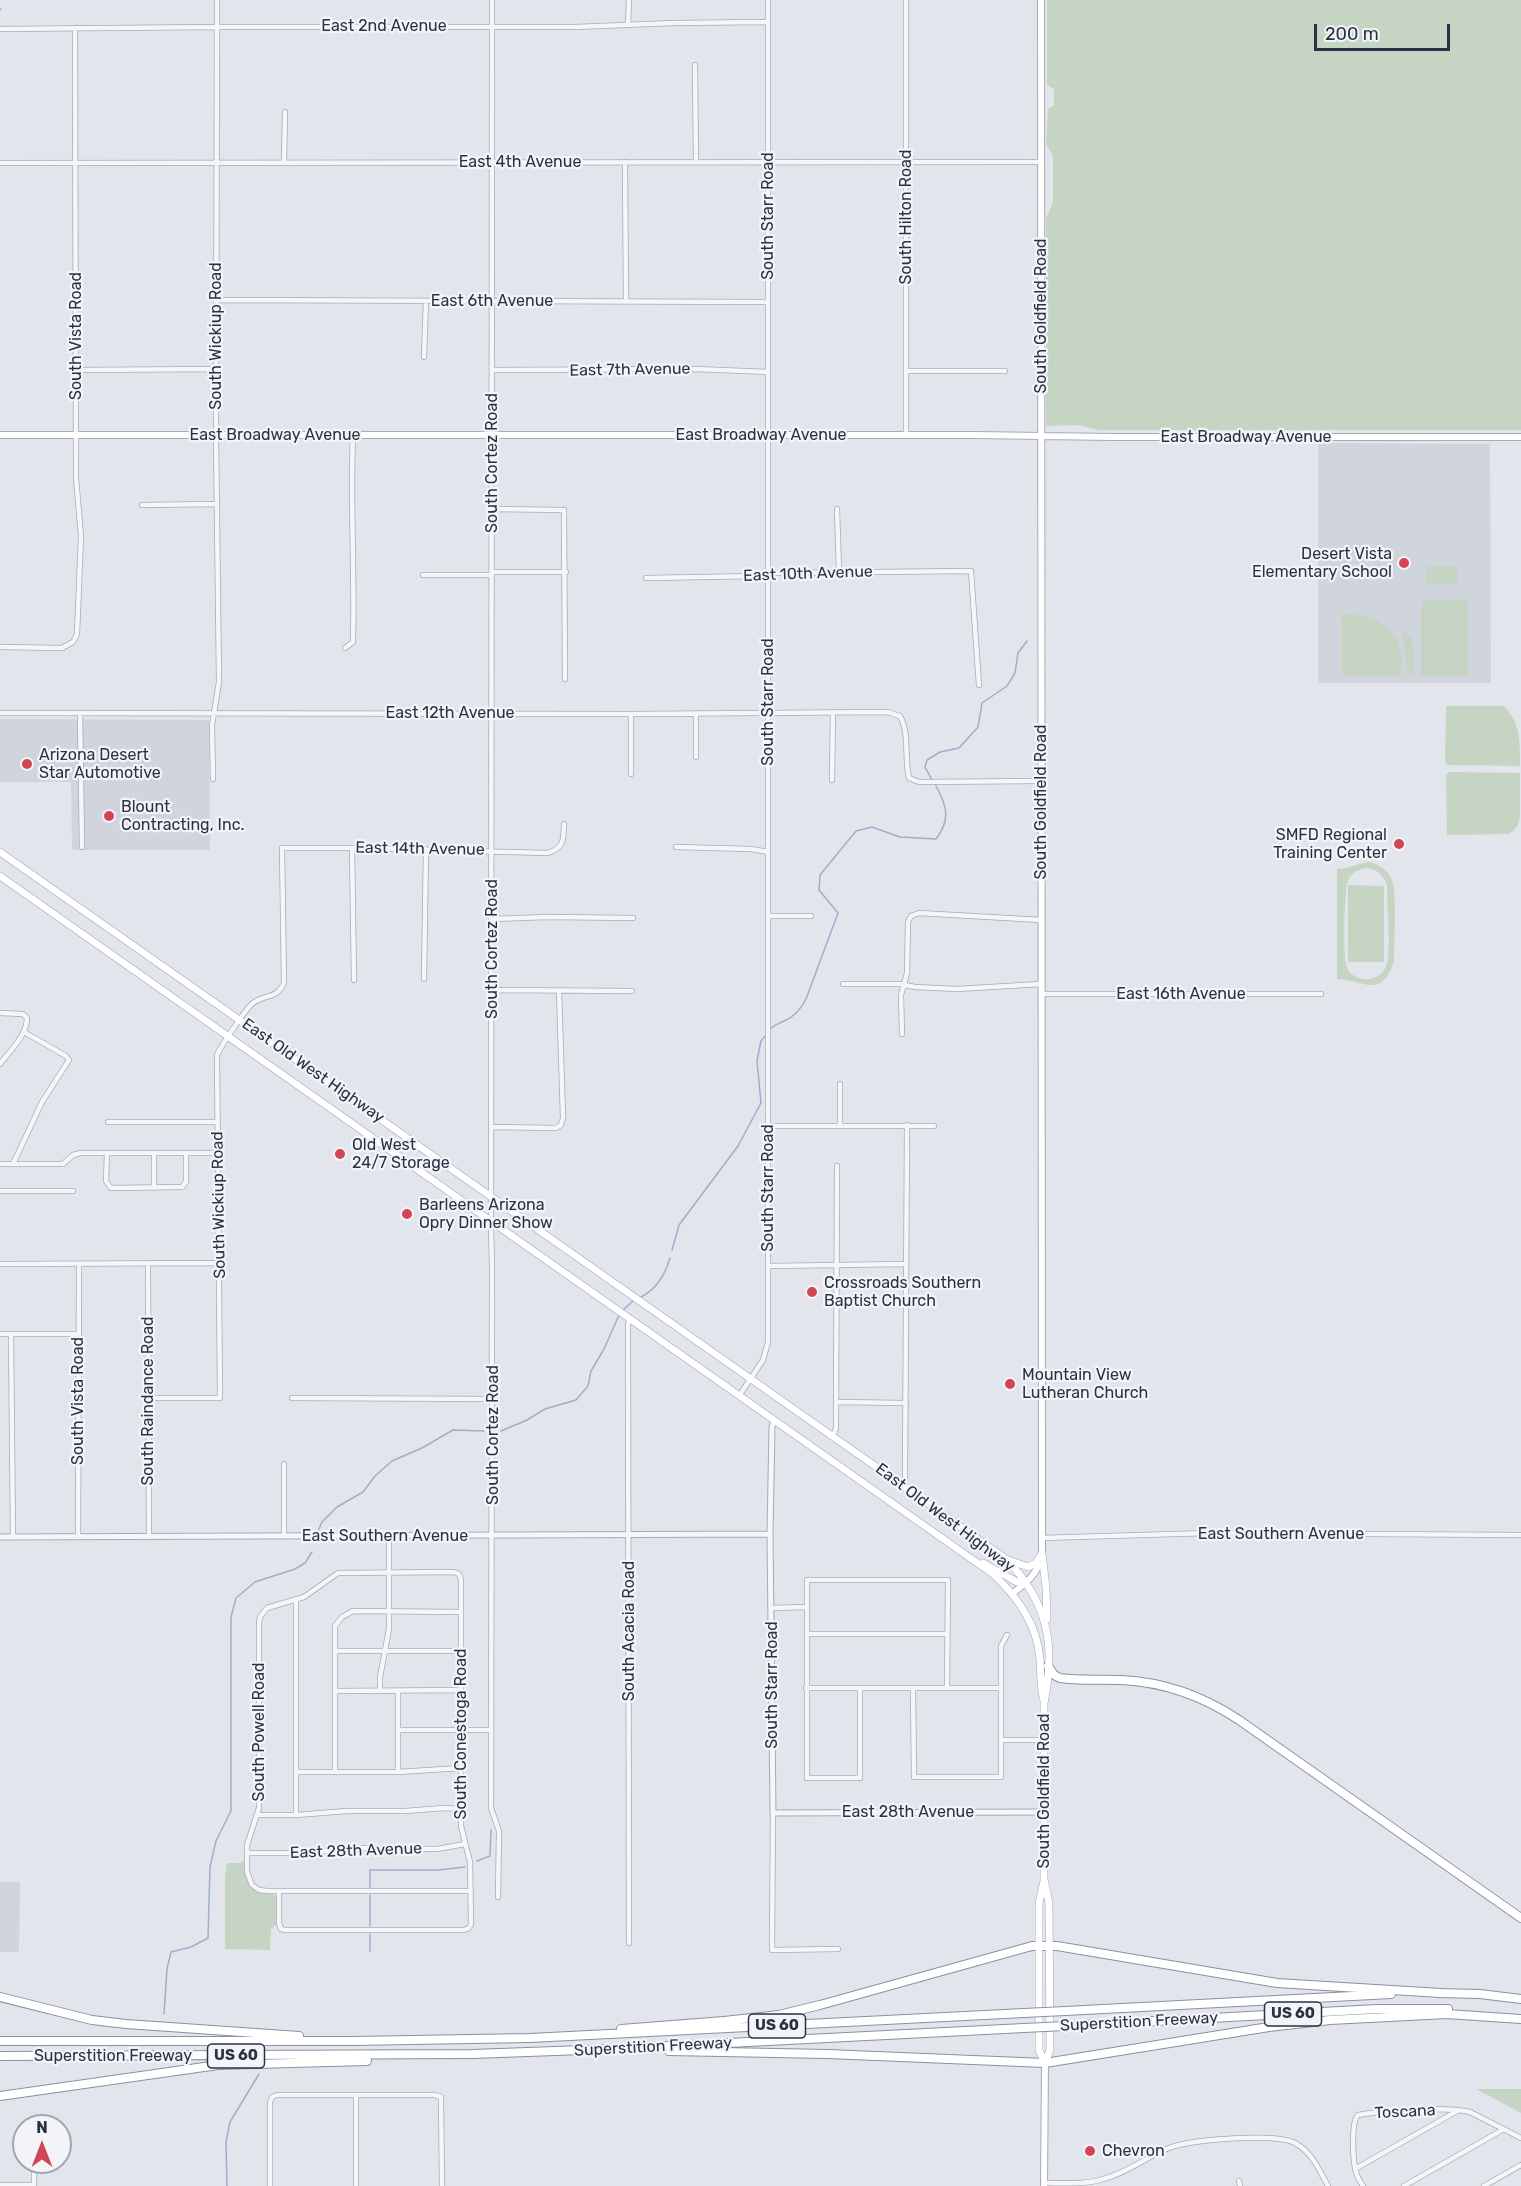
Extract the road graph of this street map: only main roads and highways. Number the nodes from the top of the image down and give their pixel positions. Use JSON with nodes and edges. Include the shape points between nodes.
{"nodes":[{"id":1,"x":1041,"y":0,"type":"edge"},
{"id":2,"x":0,"y":435,"type":"edge"},
{"id":3,"x":1041,"y":436,"type":"junction"},
{"id":4,"x":1521,"y":437,"type":"edge"},
{"id":5,"x":0,"y":852,"type":"edge"},
{"id":6,"x":0,"y":876,"type":"edge"},
{"id":7,"x":961,"y":1551,"type":"junction"},
{"id":8,"x":1042,"y":1554,"type":"junction"},
{"id":9,"x":1006,"y":1559,"type":"junction"},
{"id":10,"x":1026,"y":1582,"type":"junction"},
{"id":11,"x":1012,"y":1593,"type":"junction"},
{"id":12,"x":1047,"y":1634,"type":"junction"},
{"id":13,"x":1048,"y":1666,"type":"junction"},
{"id":14,"x":1044,"y":1703,"type":"junction"},
{"id":15,"x":1044,"y":1879,"type":"junction"},
{"id":16,"x":1521,"y":1918,"type":"edge"},
{"id":17,"x":1039,"y":1946,"type":"junction"},
{"id":18,"x":1050,"y":1946,"type":"junction"},
{"id":19,"x":1441,"y":1993,"type":"junction"},
{"id":20,"x":0,"y":1997,"type":"edge"},
{"id":21,"x":1521,"y":1999,"type":"edge"},
{"id":22,"x":1521,"y":2019,"type":"edge"},
{"id":23,"x":530,"y":2038,"type":"junction"},
{"id":24,"x":0,"y":2041,"type":"edge"},
{"id":25,"x":353,"y":2041,"type":"junction"},
{"id":26,"x":611,"y":2049,"type":"junction"},
{"id":27,"x":472,"y":2054,"type":"junction"},
{"id":28,"x":0,"y":2056,"type":"edge"},
{"id":29,"x":1045,"y":2063,"type":"junction"},
{"id":30,"x":0,"y":2096,"type":"edge"},
{"id":31,"x":1044,"y":2184,"type":"edge"}],
"edges":[{"from":1,"to":3,"type":"main road","name":"South Goldfield Road"},
{"from":2,"to":3,"type":"main road","name":"East Broadway Avenue"},
{"from":3,"to":4,"type":"main road","name":"East Broadway Avenue"},
{"from":3,"to":8,"type":"main road","name":"South Goldfield Road"},
{"from":5,"to":9,"type":"main road","name":"East Old West Highway"},
{"from":6,"to":7,"type":"main road","name":"East Old West Highway"},
{"from":7,"to":10,"type":"main road","via":[[1017,1582]]},
{"from":7,"to":11,"type":"main road","name":"East Old West Highway"},
{"from":8,"to":9,"type":"main road","via":[[1028,1567]]},
{"from":8,"to":10,"type":"main road","via":[[1037,1571]]},
{"from":8,"to":12,"type":"main road"},
{"from":9,"to":10,"type":"main road","name":"East Old West Highway"},
{"from":10,"to":11,"type":"main road"},
{"from":10,"to":12,"type":"main road","name":"East Old West Highway","via":[[1035,1596]]},
{"from":11,"to":14,"type":"main road","name":"East Old West Highway","via":[[1028,1616],[1038,1645]]},
{"from":12,"to":13,"type":"main road","name":"East Old West Highway"},
{"from":13,"to":14,"type":"main road","name":"East Old West Highway"},
{"from":13,"to":16,"type":"highway","via":[[1060,1678],[1158,1685],[1189,1692],[1215,1705]]},
{"from":14,"to":15,"type":"main road","name":"South Goldfield Road"},
{"from":15,"to":17,"type":"main road","name":"South Goldfield Road","via":[[1039,1903]]},
{"from":15,"to":18,"type":"main road","name":"South Goldfield Road"},
{"from":17,"to":18,"type":"highway"},
{"from":17,"to":23,"type":"highway","via":[[779,2014]]},
{"from":17,"to":29,"type":"main road","name":"South Goldfield Road","via":[[1039,2050]]},
{"from":18,"to":19,"type":"highway","via":[[1277,1983]]},
{"from":18,"to":29,"type":"main road","name":"South Goldfield Road","via":[[1050,2050]]},
{"from":19,"to":21,"type":"highway","name":"Superstition Freeway","number":"US 60"},
{"from":19,"to":23,"type":"highway","name":"Superstition Freeway","number":"US 60","bridge":true},
{"from":20,"to":25,"type":"highway","via":[[92,2020]]},
{"from":22,"to":26,"type":"highway","name":"Superstition Freeway","number":"US 60","bridge":true,"via":[[1466,2010],[1406,2008]]},
{"from":22,"to":29,"type":"highway","via":[[1447,2014],[1330,2020]]},
{"from":23,"to":25,"type":"highway","name":"Superstition Freeway","number":"US 60"},
{"from":24,"to":25,"type":"highway","name":"Superstition Freeway","number":"US 60"},
{"from":26,"to":27,"type":"highway","name":"Superstition Freeway","number":"US 60"},
{"from":26,"to":29,"type":"highway"},
{"from":27,"to":28,"type":"highway","name":"Superstition Freeway","number":"US 60"},
{"from":27,"to":30,"type":"highway","via":[[394,2061],[218,2065]]},
{"from":29,"to":31,"type":"main road","name":"South Goldfield Road"}]}
